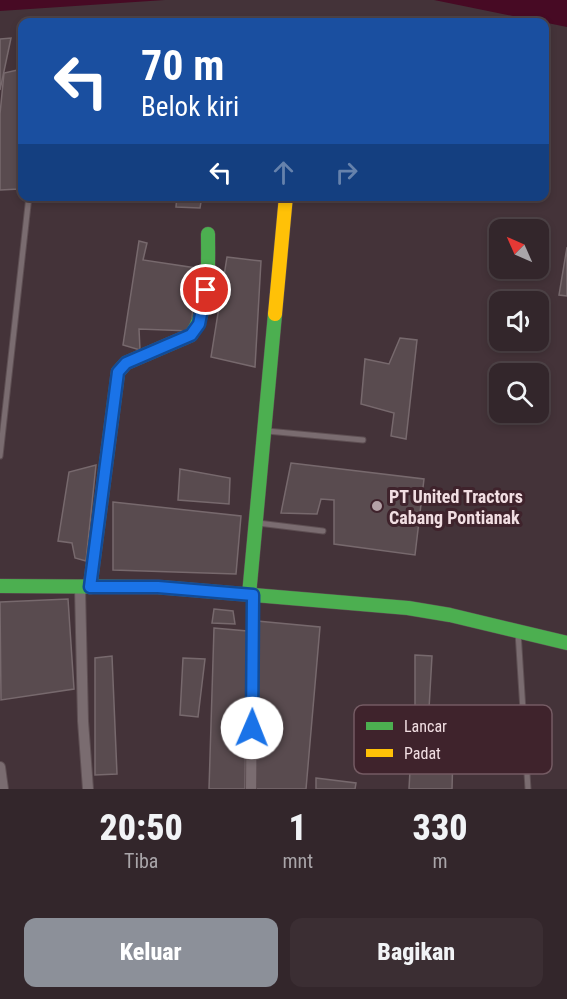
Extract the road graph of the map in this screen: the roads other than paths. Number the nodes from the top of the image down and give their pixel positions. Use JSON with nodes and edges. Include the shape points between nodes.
{"nodes":[{"id":1,"x":28,"y":201,"type":"edge"},
{"id":2,"x":286,"y":201,"type":"edge"},
{"id":3,"x":208,"y":234,"type":"dead end"},
{"id":4,"x":265,"y":431,"type":"junction"},
{"id":5,"x":363,"y":440,"type":"dead end"},
{"id":6,"x":0,"y":456,"type":"edge"},
{"id":7,"x":256,"y":523,"type":"junction"},
{"id":8,"x":323,"y":531,"type":"dead end"},
{"id":9,"x":0,"y":586,"type":"edge"},
{"id":10,"x":85,"y":587,"type":"junction"},
{"id":11,"x":251,"y":595,"type":"junction"},
{"id":12,"x":518,"y":631,"type":"junction"},
{"id":13,"x":567,"y":643,"type":"edge"},
{"id":14,"x":523,"y":705,"type":"edge"},
{"id":15,"x":0,"y":766,"type":"edge"},
{"id":16,"x":527,"y":774,"type":"edge"},
{"id":17,"x":3,"y":789,"type":"edge"},
{"id":18,"x":86,"y":789,"type":"edge"},
{"id":19,"x":251,"y":789,"type":"edge"},
{"id":20,"x":528,"y":789,"type":"edge"}],
"edges":[{"from":1,"to":6,"type":"lane"},
{"from":2,"to":4,"type":"street"},
{"from":3,"to":10,"type":"street","via":[[208,274],[196,330],[126,363],[118,372]]},
{"from":4,"to":5,"type":"lane"},
{"from":4,"to":7,"type":"street"},
{"from":7,"to":8,"type":"lane"},
{"from":7,"to":11,"type":"street"},
{"from":9,"to":10,"type":"street"},
{"from":10,"to":11,"type":"street","via":[[158,587]]},
{"from":10,"to":18,"type":"street"},
{"from":11,"to":12,"type":"street","via":[[408,608]]},
{"from":11,"to":19,"type":"street"},
{"from":12,"to":13,"type":"street"},
{"from":12,"to":14,"type":"lane"},
{"from":15,"to":17,"type":"street"},
{"from":16,"to":20,"type":"lane"}]}
